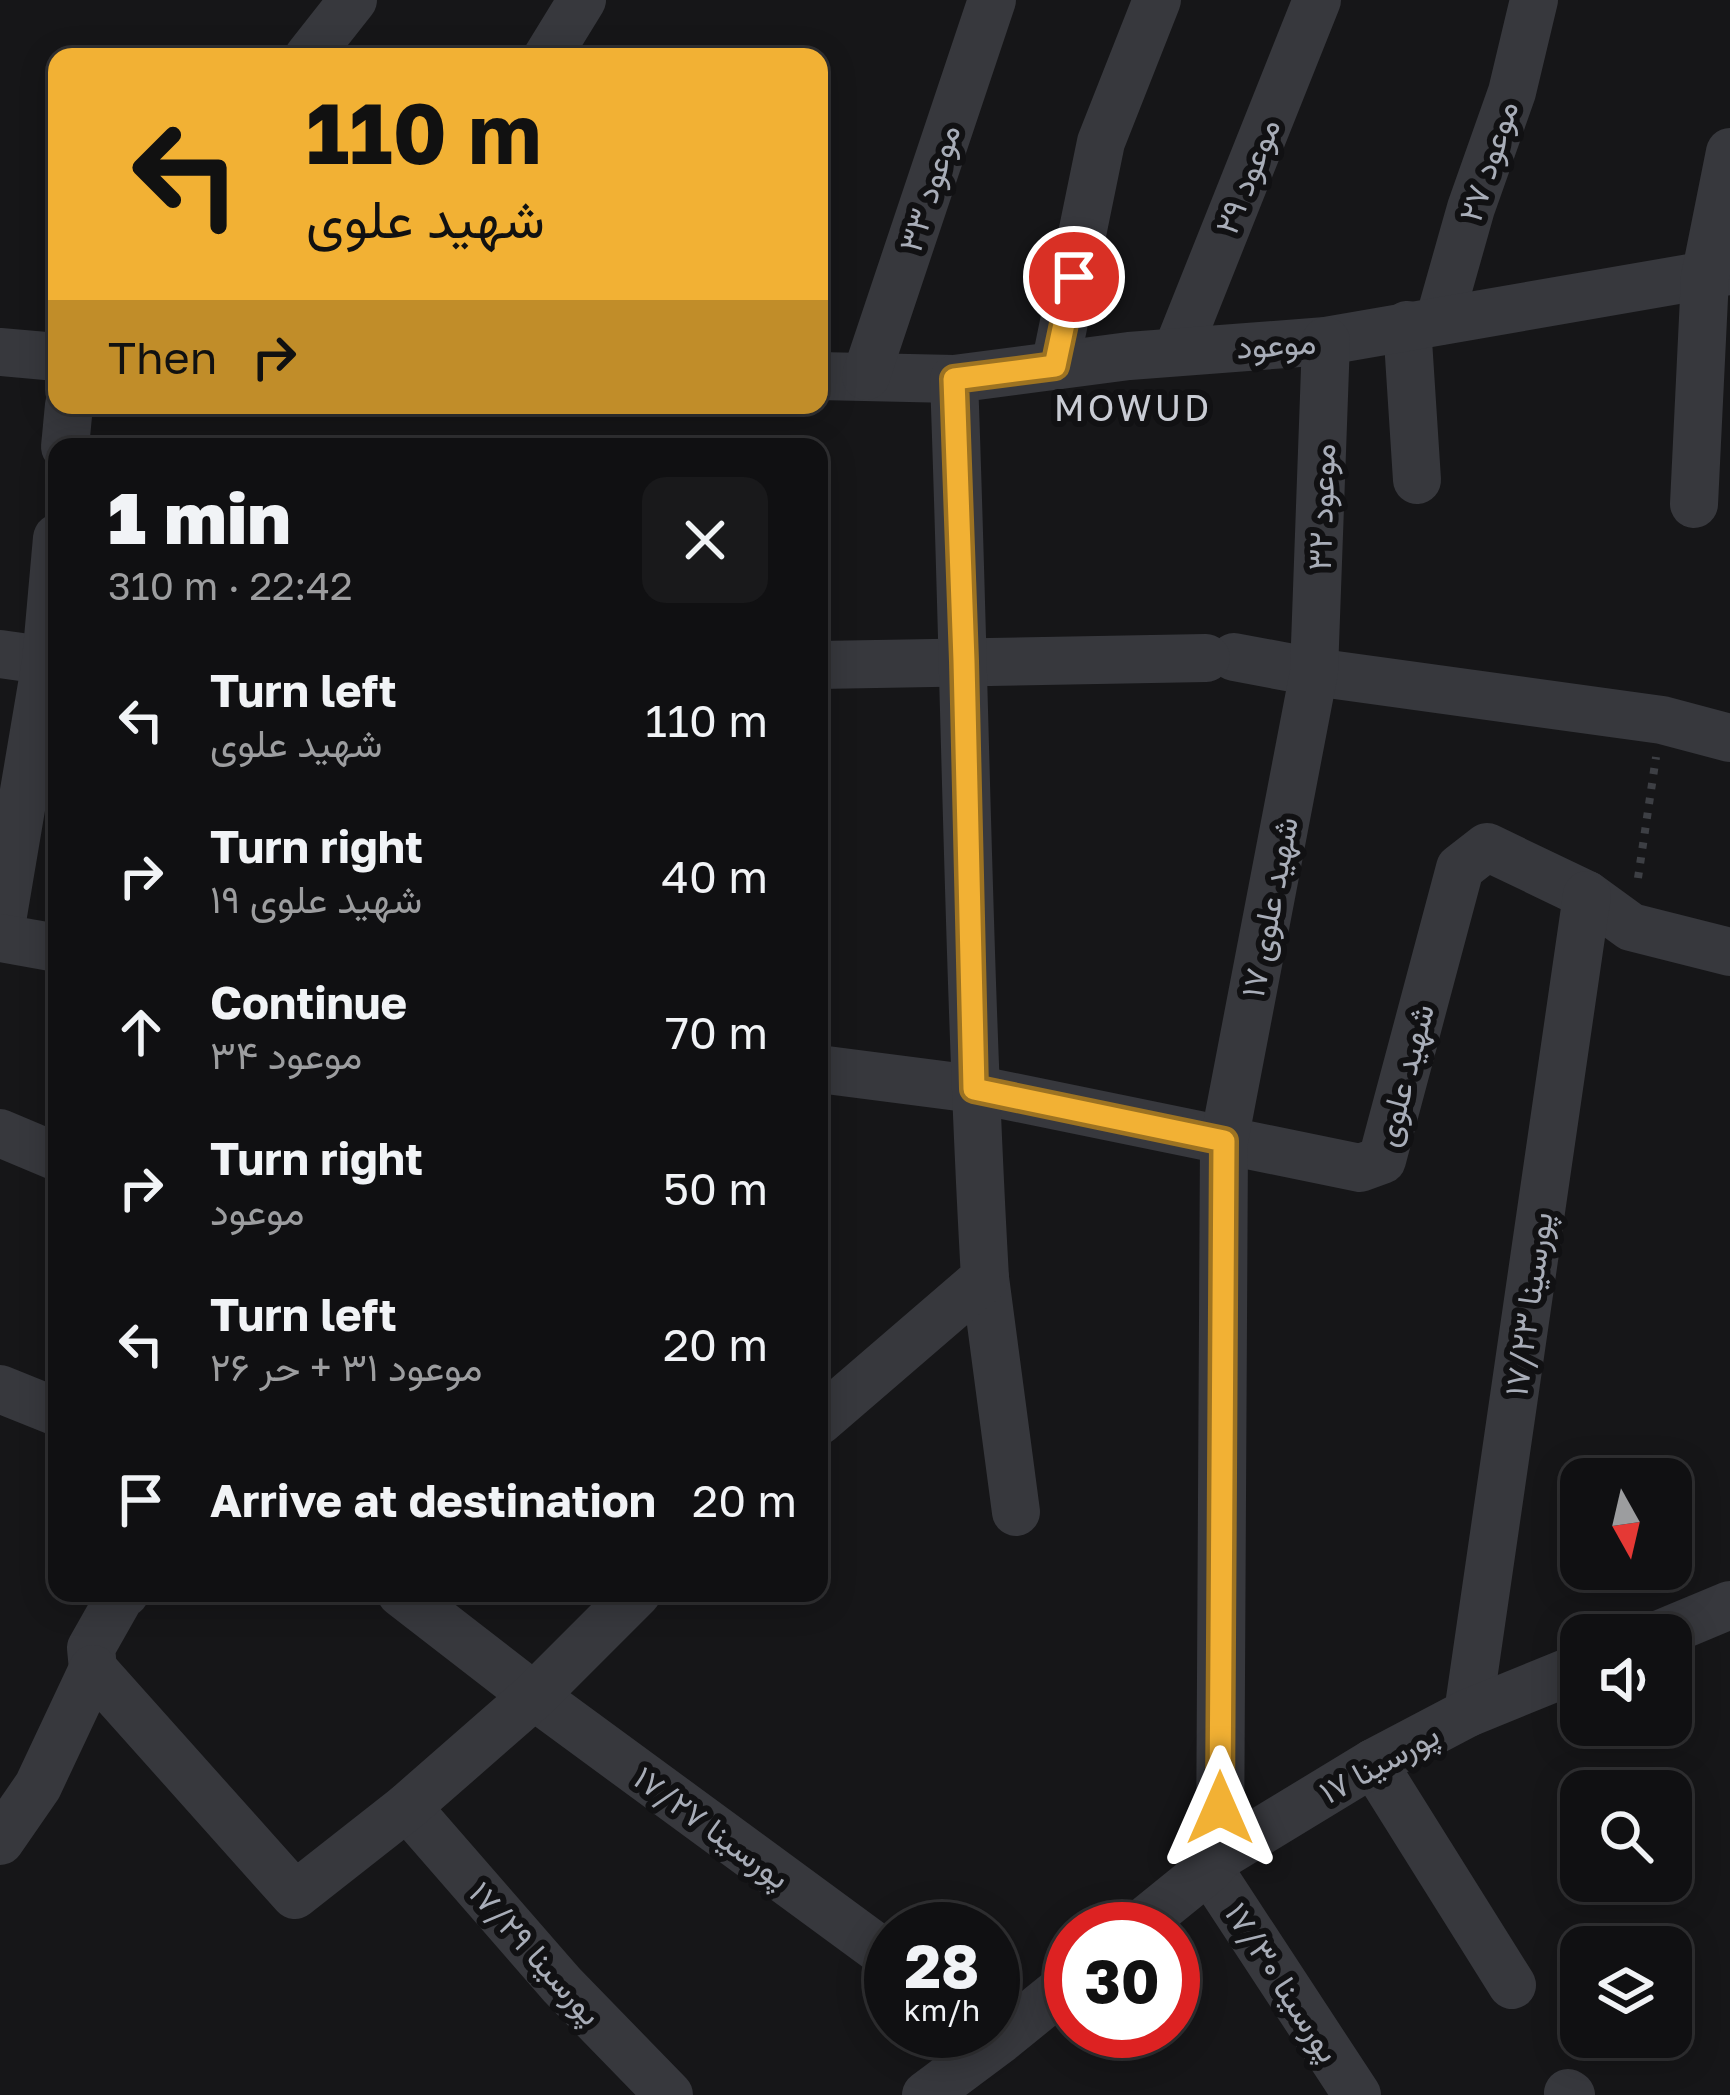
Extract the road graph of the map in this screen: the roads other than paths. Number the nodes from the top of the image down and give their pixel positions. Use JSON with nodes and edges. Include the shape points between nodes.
{"nodes":[{"id":1,"x":353,"y":0,"type":"edge"},
{"id":2,"x":582,"y":0,"type":"edge"},
{"id":3,"x":992,"y":0,"type":"edge"},
{"id":4,"x":1157,"y":0,"type":"edge"},
{"id":5,"x":1316,"y":0,"type":"edge"},
{"id":6,"x":1534,"y":0,"type":"edge"},
{"id":7,"x":315,"y":48,"type":"edge"},
{"id":8,"x":553,"y":48,"type":"edge"},
{"id":9,"x":1730,"y":152,"type":"edge"},
{"id":10,"x":1718,"y":274,"type":"edge"},
{"id":11,"x":1423,"y":323,"type":"junction"},
{"id":12,"x":1327,"y":340,"type":"junction"},
{"id":13,"x":1177,"y":351,"type":"junction"},
{"id":14,"x":0,"y":352,"type":"edge"},
{"id":15,"x":48,"y":356,"type":"edge"},
{"id":16,"x":1055,"y":366,"type":"junction"},
{"id":17,"x":842,"y":376,"type":"edge"},
{"id":18,"x":954,"y":379,"type":"junction"},
{"id":19,"x":1417,"y":480,"type":"dead end"},
{"id":20,"x":1694,"y":504,"type":"dead end"},
{"id":21,"x":48,"y":585,"type":"edge"},
{"id":22,"x":34,"y":659,"type":"edge"},
{"id":23,"x":964,"y":661,"type":"junction"},
{"id":24,"x":828,"y":665,"type":"edge"},
{"id":25,"x":1314,"y":673,"type":"junction"},
{"id":26,"x":1730,"y":738,"type":"edge"},
{"id":27,"x":1587,"y":895,"type":"junction"},
{"id":28,"x":0,"y":935,"type":"edge"},
{"id":29,"x":48,"y":946,"type":"edge"},
{"id":30,"x":1730,"y":952,"type":"edge"},
{"id":31,"x":828,"y":1070,"type":"edge"},
{"id":32,"x":974,"y":1089,"type":"junction"},
{"id":33,"x":0,"y":1133,"type":"edge"},
{"id":34,"x":1224,"y":1141,"type":"junction"},
{"id":35,"x":48,"y":1153,"type":"edge"},
{"id":36,"x":985,"y":1278,"type":"junction"},
{"id":37,"x":0,"y":1389,"type":"edge"},
{"id":38,"x":48,"y":1408,"type":"edge"},
{"id":39,"x":828,"y":1412,"type":"edge"},
{"id":40,"x":1016,"y":1513,"type":"dead end"},
{"id":41,"x":117,"y":1602,"type":"edge"},
{"id":42,"x":413,"y":1602,"type":"edge"},
{"id":43,"x":628,"y":1602,"type":"edge"},
{"id":44,"x":1730,"y":1605,"type":"edge"},
{"id":45,"x":1692,"y":1621,"type":"edge"},
{"id":46,"x":93,"y":1669,"type":"junction"},
{"id":47,"x":1560,"y":1675,"type":"edge"},
{"id":48,"x":534,"y":1696,"type":"junction"},
{"id":49,"x":1468,"y":1713,"type":"junction"},
{"id":50,"x":1372,"y":1763,"type":"junction"},
{"id":51,"x":407,"y":1807,"type":"junction"},
{"id":52,"x":0,"y":1840,"type":"edge"},
{"id":53,"x":1214,"y":1863,"type":"junction"},
{"id":54,"x":1167,"y":1902,"type":"edge"},
{"id":55,"x":864,"y":1938,"type":"edge"},
{"id":56,"x":1512,"y":1984,"type":"dead end"},
{"id":57,"x":969,"y":2058,"type":"edge"},
{"id":58,"x":669,"y":2095,"type":"edge"},
{"id":59,"x":926,"y":2095,"type":"edge"},
{"id":60,"x":1358,"y":2095,"type":"edge"}],
"edges":[{"from":1,"to":7,"type":"street"},
{"from":2,"to":8,"type":"street"},
{"from":3,"to":17,"type":"street","name":"موعود ۳۳"},
{"from":4,"to":16,"type":"street","via":[[1101,142]]},
{"from":5,"to":13,"type":"street","name":"موعود ۲۹"},
{"from":6,"to":11,"type":"street","name":"موعود ۲۷","via":[[1512,92]]},
{"from":9,"to":10,"type":"street"},
{"from":10,"to":11,"type":"street","name":"موعود"},
{"from":10,"to":20,"type":"street"},
{"from":11,"to":12,"type":"street","name":"موعود"},
{"from":11,"to":19,"type":"street","name":"موعود ۲۷"},
{"from":12,"to":13,"type":"street","name":"موعود"},
{"from":12,"to":25,"type":"street","name":"موعود ۳۲"},
{"from":13,"to":16,"type":"street","name":"موعود"},
{"from":14,"to":15,"type":"street"},
{"from":16,"to":18,"type":"street","name":"موعود"},
{"from":17,"to":18,"type":"street","name":"موعود"},
{"from":18,"to":23,"type":"street"},
{"from":21,"to":22,"type":"street"},
{"from":22,"to":28,"type":"street"},
{"from":23,"to":24,"type":"street"},
{"from":23,"to":25,"type":"street","via":[[1220,658]]},
{"from":23,"to":32,"type":"street"},
{"from":25,"to":26,"type":"street","via":[[1662,720]]},
{"from":25,"to":34,"type":"street","name":"شهید علوی ۱۷"},
{"from":27,"to":30,"type":"street","name":"شهید علوی","via":[[1631,927]]},
{"from":27,"to":34,"type":"street","name":"شهید علوی","via":[[1487,847],[1460,868],[1382,1160],[1360,1168]]},
{"from":27,"to":49,"type":"street","name":"پورسینا ۱۷/۲۳"},
{"from":28,"to":29,"type":"street"},
{"from":31,"to":32,"type":"street","name":"شهید علوی"},
{"from":32,"to":34,"type":"street","name":"شهید علوی"},
{"from":32,"to":36,"type":"street"},
{"from":33,"to":35,"type":"street"},
{"from":34,"to":53,"type":"street","name":"شهید علوی ۱۷"},
{"from":36,"to":39,"type":"street"},
{"from":36,"to":40,"type":"street"},
{"from":37,"to":38,"type":"street"},
{"from":41,"to":46,"type":"street","via":[[92,1648]]},
{"from":42,"to":48,"type":"street","name":"پورسینا ۱۷/۲۷"},
{"from":43,"to":48,"type":"street"},
{"from":44,"to":45,"type":"street"},
{"from":46,"to":51,"type":"street","via":[[295,1895]]},
{"from":46,"to":52,"type":"street","via":[[38,1786]]},
{"from":47,"to":49,"type":"street","name":"پورسینا ۱۷"},
{"from":48,"to":51,"type":"street"},
{"from":48,"to":55,"type":"street","name":"پورسینا ۱۷/۲۷"},
{"from":49,"to":50,"type":"street","name":"پورسینا ۱۷"},
{"from":50,"to":53,"type":"street","name":"پورسینا ۱۷"},
{"from":50,"to":56,"type":"street"},
{"from":51,"to":58,"type":"street","name":"پورسینا ۱۷/۲۹"},
{"from":53,"to":54,"type":"street","name":"پورسینا ۱۷"},
{"from":53,"to":60,"type":"street","name":"پورسینا ۱۷/۳۰"},
{"from":57,"to":59,"type":"street"}]}
